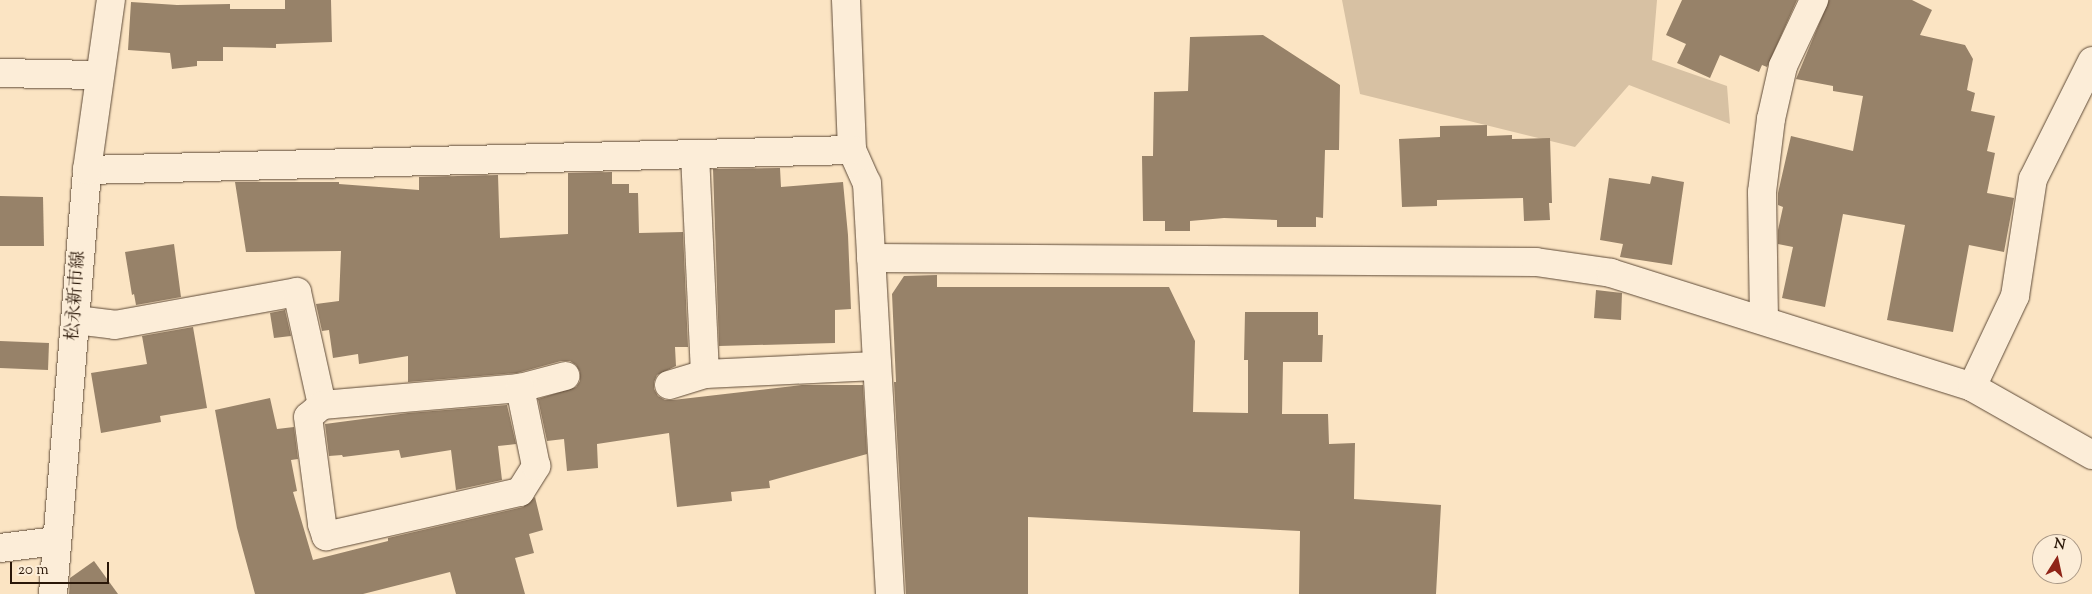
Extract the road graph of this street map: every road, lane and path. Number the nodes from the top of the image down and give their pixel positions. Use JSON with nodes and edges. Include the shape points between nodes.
{"nodes":[{"id":1,"x":111,"y":0,"type":"edge"},
{"id":2,"x":846,"y":0,"type":"edge"},
{"id":3,"x":1814,"y":0,"type":"edge"},
{"id":4,"x":2092,"y":61,"type":"edge"},
{"id":5,"x":0,"y":73,"type":"edge"},
{"id":6,"x":99,"y":76,"type":"junction"},
{"id":7,"x":852,"y":150,"type":"junction"},
{"id":8,"x":695,"y":154,"type":"junction"},
{"id":9,"x":87,"y":170,"type":"junction"},
{"id":10,"x":871,"y":258,"type":"junction"},
{"id":11,"x":76,"y":320,"type":"junction"},
{"id":12,"x":1764,"y":320,"type":"junction"},
{"id":13,"x":876,"y":366,"type":"junction"},
{"id":14,"x":705,"y":374,"type":"junction"},
{"id":15,"x":565,"y":376,"type":"dead end"},
{"id":16,"x":669,"y":385,"type":"dead end"},
{"id":17,"x":1972,"y":387,"type":"junction"},
{"id":18,"x":520,"y":388,"type":"junction"},
{"id":19,"x":322,"y":405,"type":"junction"},
{"id":20,"x":2092,"y":455,"type":"edge"},
{"id":21,"x":56,"y":541,"type":"junction"},
{"id":22,"x":0,"y":548,"type":"edge"},
{"id":23,"x":53,"y":594,"type":"edge"},
{"id":24,"x":890,"y":594,"type":"edge"}],
"edges":[{"from":1,"to":6,"type":"street","name":"松永新市線"},
{"from":2,"to":7,"type":"street"},
{"from":3,"to":12,"type":"street","via":[[1783,66],[1771,119],[1762,192]]},
{"from":4,"to":17,"type":"street","via":[[2033,179],[2015,296]]},
{"from":5,"to":6,"type":"street"},
{"from":6,"to":9,"type":"street","name":"松永新市線"},
{"from":7,"to":8,"type":"street"},
{"from":7,"to":10,"type":"street","via":[[867,183]]},
{"from":8,"to":9,"type":"street"},
{"from":8,"to":14,"type":"street"},
{"from":9,"to":11,"type":"street","name":"松永新市線"},
{"from":10,"to":12,"type":"street","via":[[1536,262],[1611,273]]},
{"from":10,"to":13,"type":"street"},
{"from":11,"to":19,"type":"street","via":[[115,325],[297,292]]},
{"from":11,"to":21,"type":"street","name":"松永新市線"},
{"from":12,"to":17,"type":"street"},
{"from":13,"to":14,"type":"street"},
{"from":13,"to":24,"type":"street"},
{"from":14,"to":16,"type":"street"},
{"from":15,"to":18,"type":"street"},
{"from":17,"to":20,"type":"street"},
{"from":18,"to":19,"type":"street"},
{"from":18,"to":19,"type":"street","via":[[536,466],[520,492],[326,536],[308,417]]},
{"from":21,"to":22,"type":"street"},
{"from":21,"to":23,"type":"street","name":"松永新市線"}]}
